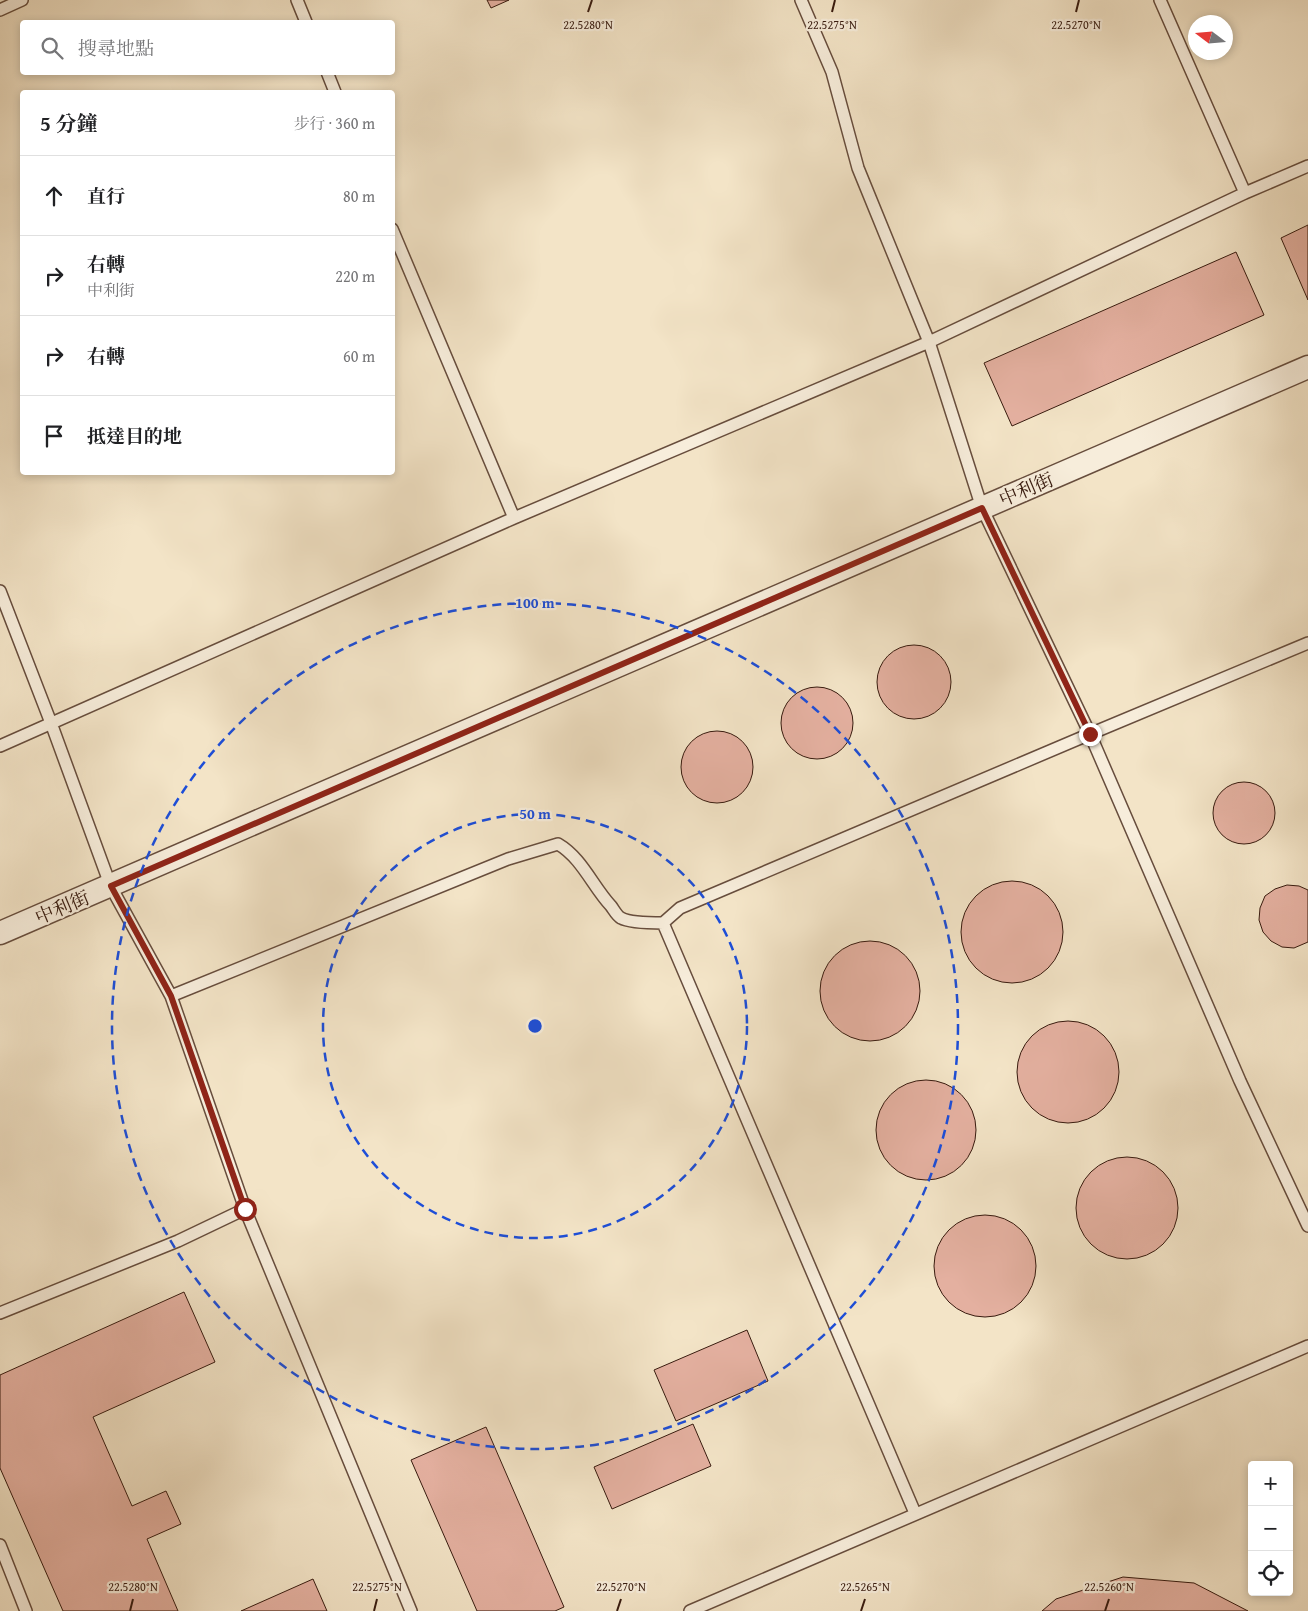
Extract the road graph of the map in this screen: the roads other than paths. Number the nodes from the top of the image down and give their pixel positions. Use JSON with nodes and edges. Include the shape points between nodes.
{"nodes":[{"id":1,"x":22,"y":0,"type":"edge"},
{"id":2,"x":297,"y":0,"type":"edge"},
{"id":3,"x":801,"y":0,"type":"edge"},
{"id":4,"x":1160,"y":0,"type":"edge"},
{"id":5,"x":0,"y":10,"type":"edge"},
{"id":6,"x":305,"y":20,"type":"edge"},
{"id":7,"x":328,"y":75,"type":"edge"},
{"id":8,"x":334,"y":90,"type":"edge"},
{"id":9,"x":1308,"y":166,"type":"edge"},
{"id":10,"x":1245,"y":193,"type":"junction"},
{"id":11,"x":395,"y":236,"type":"edge"},
{"id":12,"x":929,"y":342,"type":"junction"},
{"id":13,"x":1308,"y":367,"type":"edge"},
{"id":14,"x":982,"y":508,"type":"junction"},
{"id":15,"x":514,"y":518,"type":"junction"},
{"id":16,"x":0,"y":591,"type":"edge"},
{"id":17,"x":1308,"y":643,"type":"edge"},
{"id":18,"x":52,"y":723,"type":"junction"},
{"id":19,"x":1090,"y":734,"type":"junction"},
{"id":20,"x":0,"y":746,"type":"edge"},
{"id":21,"x":111,"y":886,"type":"junction"},
{"id":22,"x":664,"y":923,"type":"junction"},
{"id":23,"x":0,"y":934,"type":"edge"},
{"id":24,"x":171,"y":996,"type":"junction"},
{"id":25,"x":245,"y":1209,"type":"junction"},
{"id":26,"x":1308,"y":1226,"type":"edge"},
{"id":27,"x":0,"y":1313,"type":"edge"},
{"id":28,"x":1308,"y":1346,"type":"edge"},
{"id":29,"x":915,"y":1513,"type":"junction"},
{"id":30,"x":0,"y":1545,"type":"edge"},
{"id":31,"x":26,"y":1611,"type":"edge"},
{"id":32,"x":411,"y":1611,"type":"edge"},
{"id":33,"x":690,"y":1611,"type":"edge"}],
"edges":[{"from":1,"to":5,"type":"lane"},
{"from":2,"to":6,"type":"lane"},
{"from":3,"to":12,"type":"lane","via":[[832,72],[858,168]]},
{"from":4,"to":10,"type":"lane"},
{"from":7,"to":8,"type":"lane"},
{"from":9,"to":10,"type":"lane"},
{"from":10,"to":12,"type":"lane"},
{"from":11,"to":15,"type":"lane"},
{"from":12,"to":14,"type":"lane"},
{"from":12,"to":15,"type":"lane"},
{"from":13,"to":14,"type":"street","name":"中利街"},
{"from":14,"to":19,"type":"lane"},
{"from":14,"to":21,"type":"street","name":"中利街"},
{"from":15,"to":18,"type":"lane"},
{"from":16,"to":18,"type":"lane"},
{"from":17,"to":19,"type":"lane"},
{"from":18,"to":20,"type":"lane"},
{"from":18,"to":21,"type":"lane"},
{"from":19,"to":22,"type":"lane","via":[[680,908]]},
{"from":19,"to":26,"type":"lane","via":[[1240,1081]]},
{"from":21,"to":23,"type":"street","name":"中利街"},
{"from":21,"to":24,"type":"lane"},
{"from":22,"to":24,"type":"lane","via":[[621,918],[601,896],[581,865],[558,844],[508,859]]},
{"from":22,"to":29,"type":"lane"},
{"from":24,"to":25,"type":"lane"},
{"from":25,"to":27,"type":"lane","via":[[178,1241]]},
{"from":25,"to":32,"type":"lane"},
{"from":28,"to":29,"type":"lane"},
{"from":29,"to":33,"type":"lane"},
{"from":30,"to":31,"type":"lane"}]}
